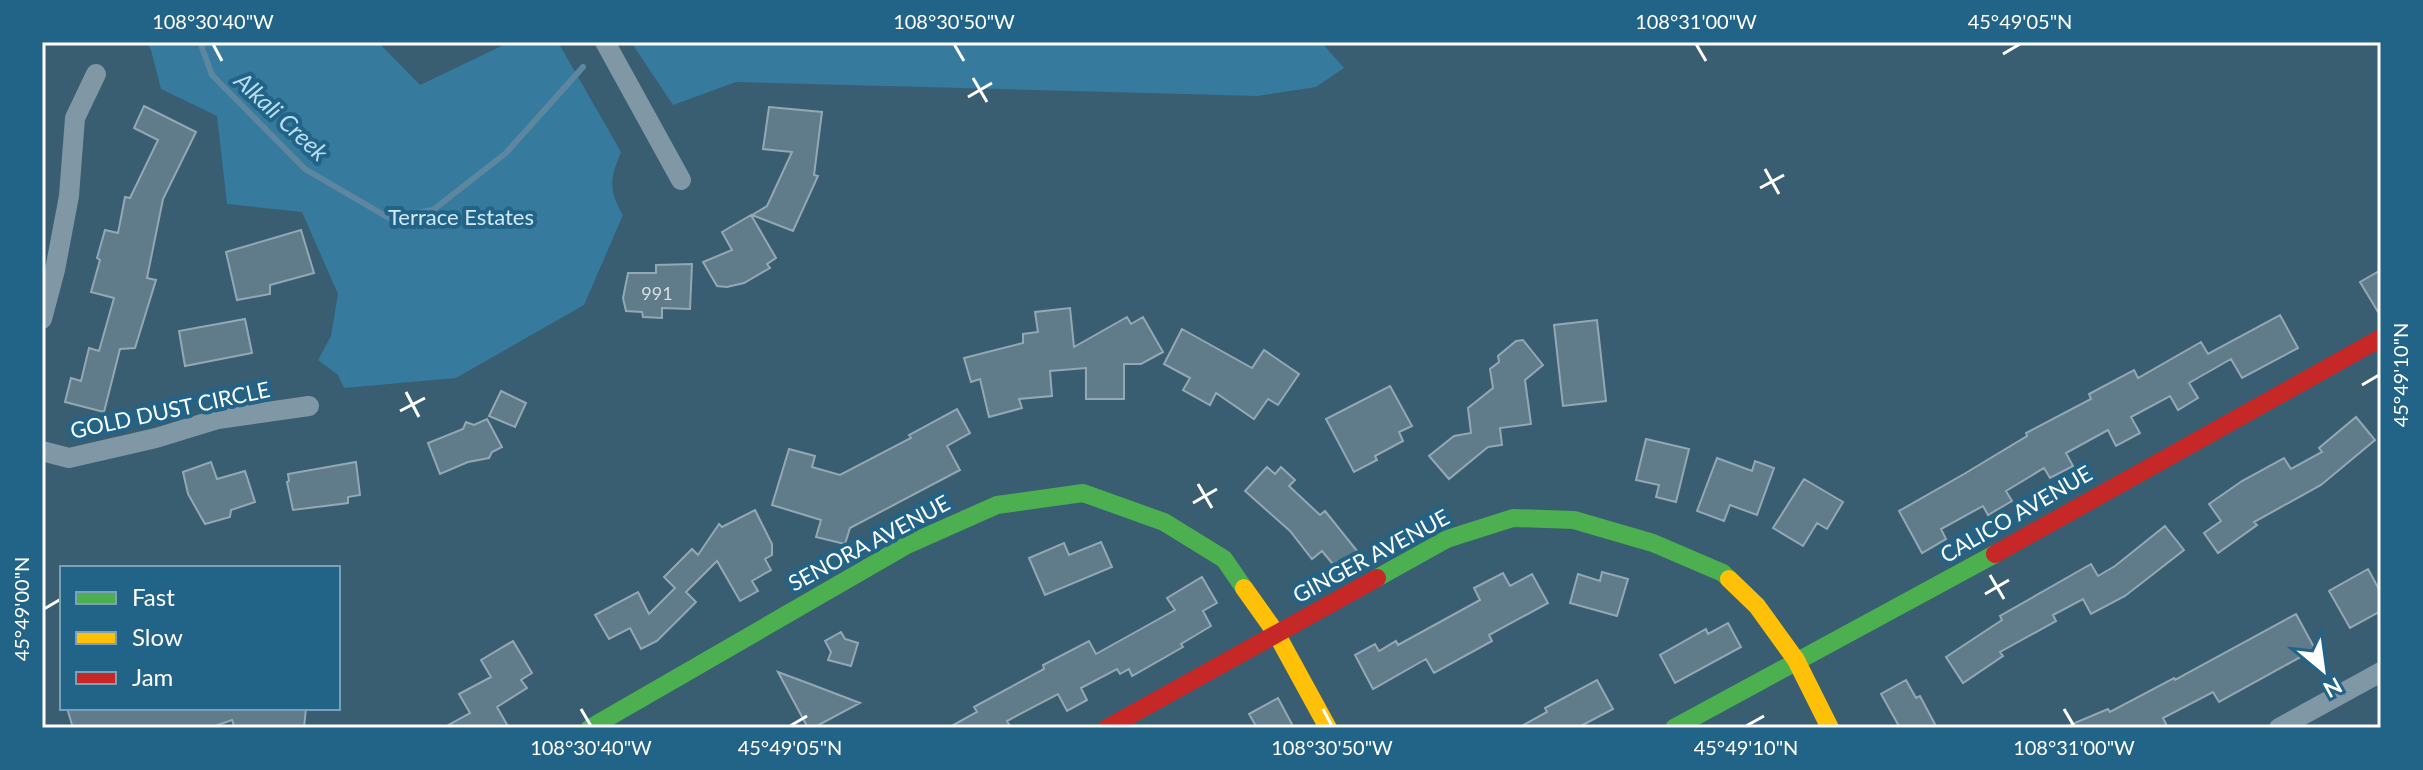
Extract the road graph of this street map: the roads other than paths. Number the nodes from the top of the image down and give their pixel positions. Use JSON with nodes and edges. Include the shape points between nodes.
{"nodes":[{"id":1,"x":605,"y":42,"type":"edge"},
{"id":2,"x":96,"y":74,"type":"dead end"},
{"id":3,"x":681,"y":180,"type":"dead end"},
{"id":4,"x":42,"y":319,"type":"edge"},
{"id":5,"x":2381,"y":338,"type":"edge"},
{"id":6,"x":309,"y":406,"type":"dead end"},
{"id":7,"x":42,"y":451,"type":"edge"},
{"id":8,"x":1276,"y":633,"type":"junction"},
{"id":9,"x":1796,"y":660,"type":"junction"},
{"id":10,"x":2381,"y":672,"type":"edge"},
{"id":11,"x":2292,"y":725,"type":"edge"},
{"id":12,"x":590,"y":728,"type":"edge"},
{"id":13,"x":1107,"y":728,"type":"edge"},
{"id":14,"x":1328,"y":728,"type":"edge"},
{"id":15,"x":1674,"y":728,"type":"edge"},
{"id":16,"x":1830,"y":728,"type":"edge"}],
"edges":[{"from":1,"to":3,"type":"street"},
{"from":2,"to":4,"type":"street","via":[[75,118],[69,196]]},
{"from":5,"to":9,"type":"street","name":"CALICO AVENUE"},
{"from":6,"to":7,"type":"street","name":"GOLD DUST CIRCLE","via":[[218,419],[69,458]]},
{"from":8,"to":9,"type":"street","name":"GINGER AVENUE","via":[[1447,539],[1513,518],[1574,520],[1653,543],[1723,573],[1757,606]]},
{"from":8,"to":12,"type":"street","name":"SENORA AVENUE","via":[[1224,559],[1164,522],[1083,493],[997,505],[907,545]]},
{"from":8,"to":13,"type":"street","name":"GINGER AVENUE"},
{"from":8,"to":14,"type":"street","name":"SENORA AVENUE"},
{"from":9,"to":15,"type":"street","name":"CALICO AVENUE"},
{"from":9,"to":16,"type":"street","name":"GINGER AVENUE"},
{"from":10,"to":11,"type":"street"}]}
